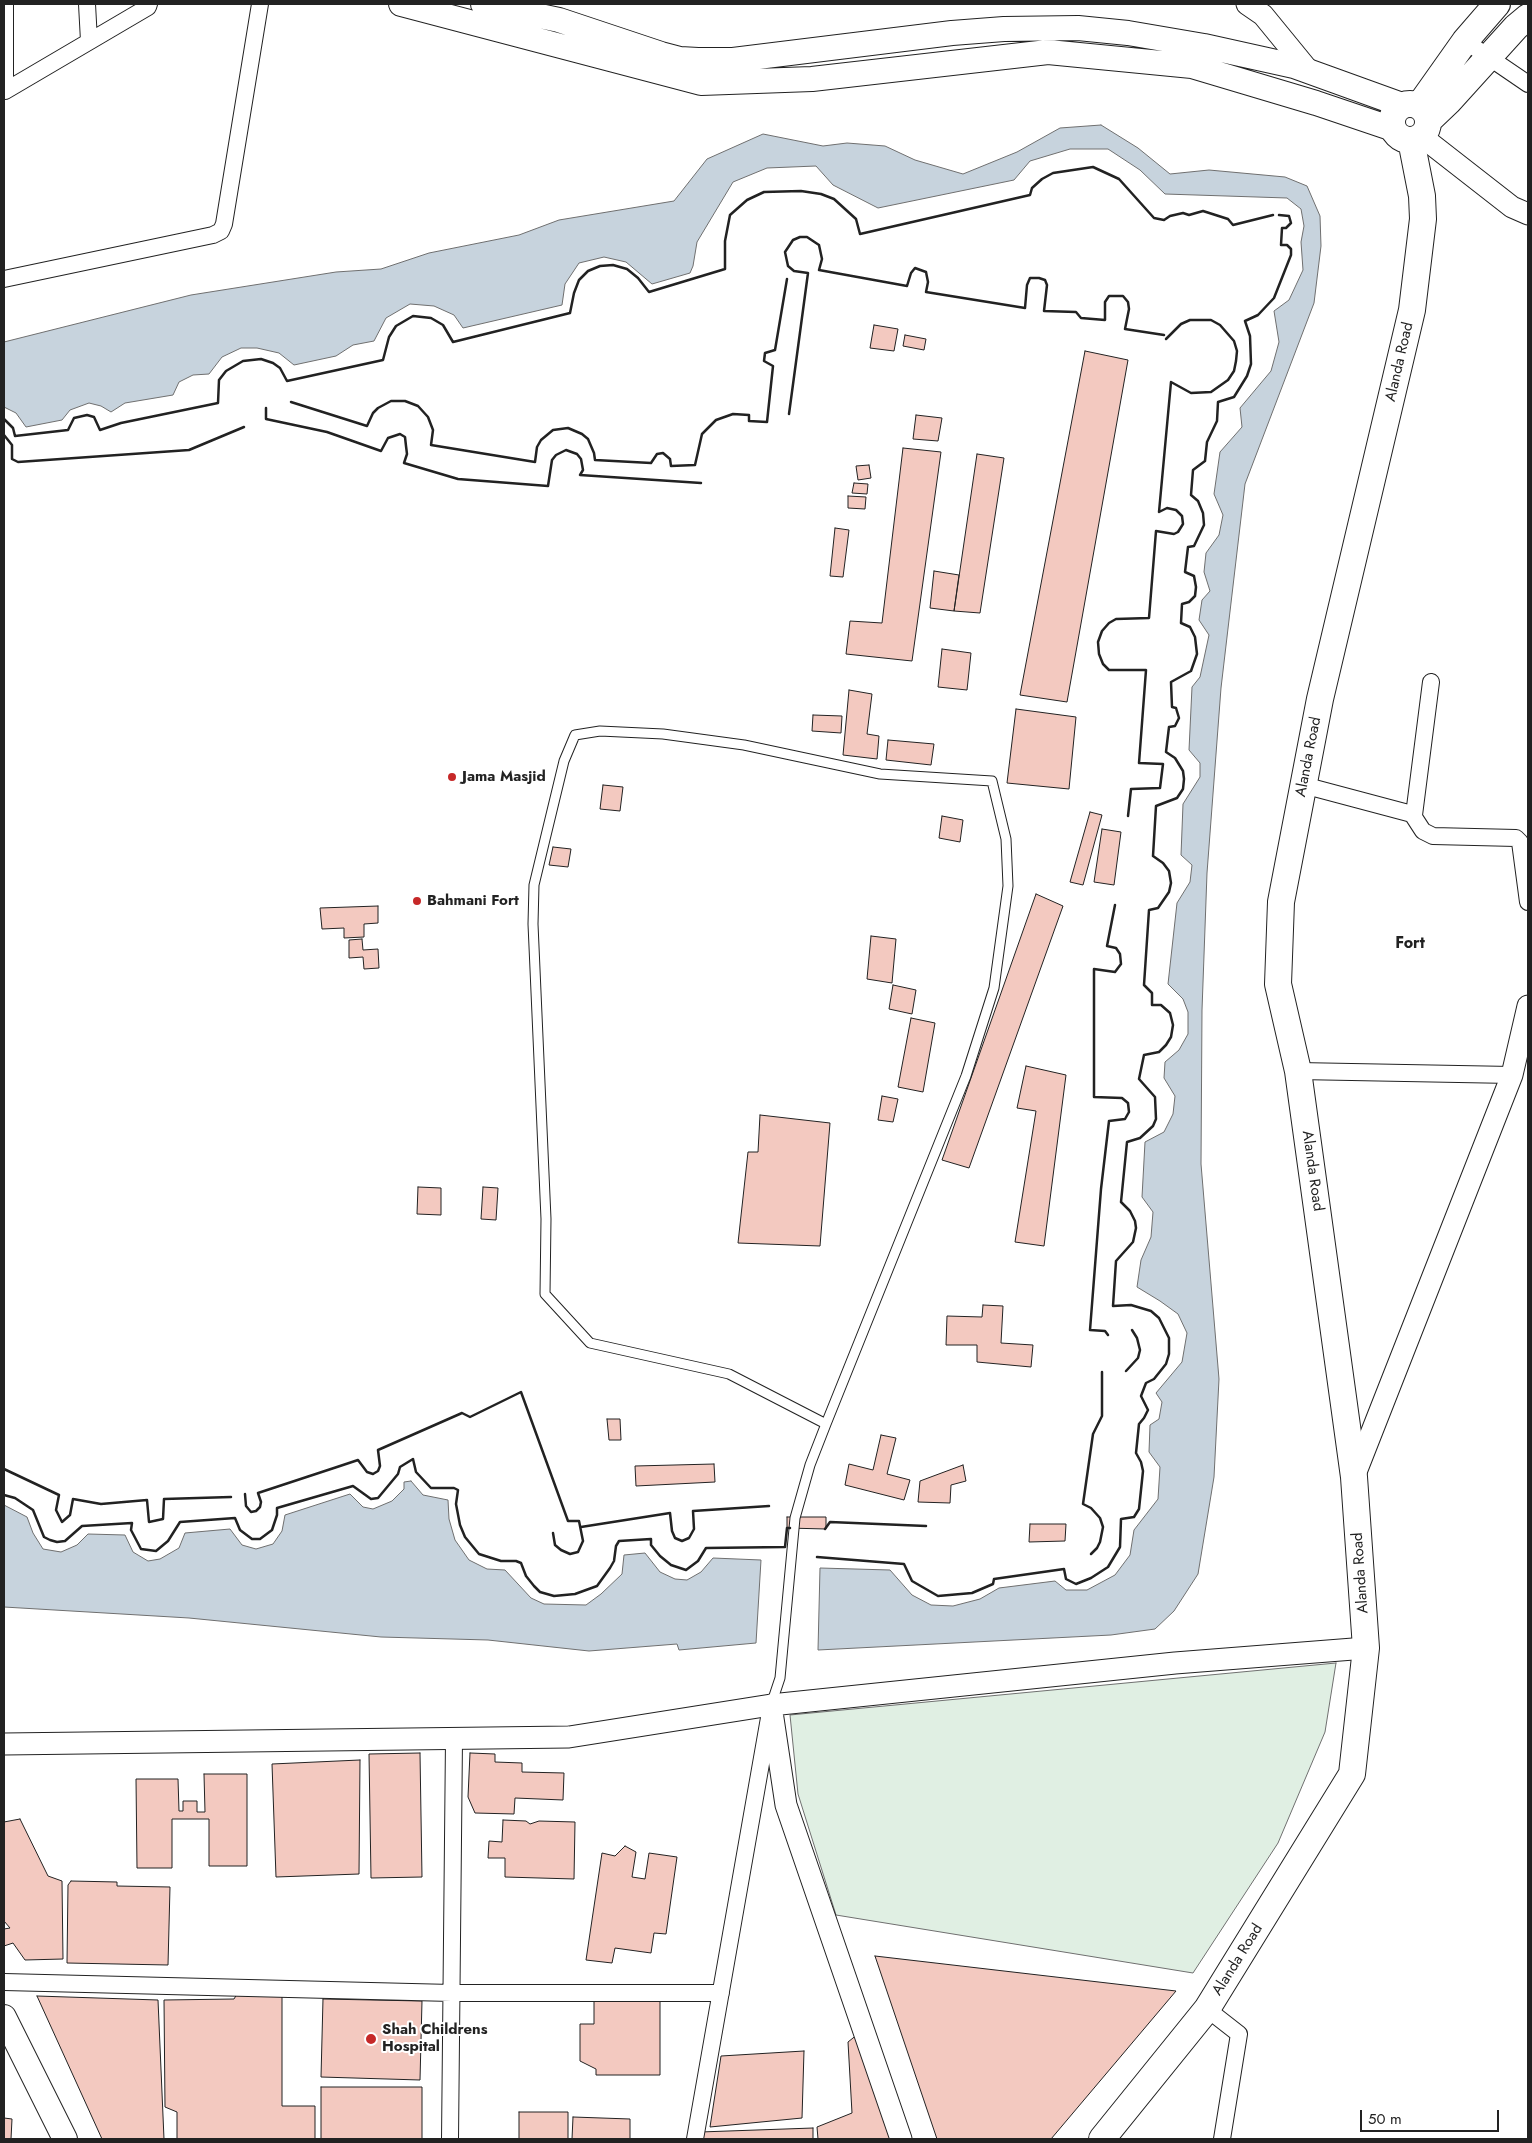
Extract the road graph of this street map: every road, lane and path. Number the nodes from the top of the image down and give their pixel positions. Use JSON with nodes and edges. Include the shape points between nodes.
{"nodes":[{"id":1,"x":5,"y":4,"type":"edge"},
{"id":2,"x":87,"y":4,"type":"edge"},
{"id":3,"x":149,"y":4,"type":"edge"},
{"id":4,"x":260,"y":4,"type":"edge"},
{"id":5,"x":401,"y":4,"type":"edge"},
{"id":6,"x":483,"y":4,"type":"edge"},
{"id":7,"x":1247,"y":4,"type":"edge"},
{"id":8,"x":1497,"y":4,"type":"edge"},
{"id":9,"x":1528,"y":17,"type":"edge"},
{"id":10,"x":89,"y":41,"type":"junction"},
{"id":11,"x":1465,"y":41,"type":"junction"},
{"id":12,"x":1488,"y":58,"type":"junction"},
{"id":13,"x":1308,"y":70,"type":"junction"},
{"id":14,"x":1528,"y":84,"type":"edge"},
{"id":15,"x":4,"y":93,"type":"edge"},
{"id":16,"x":1412,"y":123,"type":"junction"},
{"id":17,"x":1528,"y":214,"type":"edge"},
{"id":18,"x":4,"y":279,"type":"edge"},
{"id":19,"x":1431,"y":682,"type":"dead end"},
{"id":20,"x":1303,"y":785,"type":"junction"},
{"id":21,"x":1414,"y":815,"type":"junction"},
{"id":22,"x":1528,"y":902,"type":"edge"},
{"id":23,"x":1528,"y":1006,"type":"edge"},
{"id":24,"x":1298,"y":1070,"type":"junction"},
{"id":25,"x":1512,"y":1075,"type":"junction"},
{"id":26,"x":826,"y":1424,"type":"junction"},
{"id":27,"x":1354,"y":1477,"type":"junction"},
{"id":28,"x":1366,"y":1648,"type":"junction"},
{"id":29,"x":771,"y":1705,"type":"junction"},
{"id":30,"x":454,"y":1739,"type":"junction"},
{"id":31,"x":4,"y":1744,"type":"edge"},
{"id":32,"x":4,"y":1982,"type":"edge"},
{"id":33,"x":720,"y":1992,"type":"junction"},
{"id":34,"x":452,"y":1993,"type":"junction"},
{"id":35,"x":1207,"y":2009,"type":"junction"},
{"id":36,"x":4,"y":2017,"type":"edge"},
{"id":37,"x":65,"y":2139,"type":"edge"},
{"id":38,"x":450,"y":2139,"type":"edge"},
{"id":39,"x":694,"y":2139,"type":"edge"},
{"id":40,"x":901,"y":2139,"type":"edge"},
{"id":41,"x":1102,"y":2139,"type":"edge"},
{"id":42,"x":1222,"y":2139,"type":"edge"}],
"edges":[{"from":1,"to":15,"type":"street"},
{"from":2,"to":10,"type":"street"},
{"from":3,"to":10,"type":"street"},
{"from":4,"to":18,"type":"street","via":[[221,231]]},
{"from":5,"to":16,"type":"main road","via":[[701,83],[812,79],[1048,52],[1192,66],[1316,103]]},
{"from":6,"to":13,"type":"main road","via":[[559,20],[680,59],[743,59],[952,33],[1048,27],[1168,40]]},
{"from":7,"to":13,"type":"street","via":[[1263,15]]},
{"from":8,"to":11,"type":"main road"},
{"from":9,"to":12,"type":"main road"},
{"from":10,"to":15,"type":"street"},
{"from":11,"to":12,"type":"street"},
{"from":11,"to":16,"type":"main road"},
{"from":12,"to":14,"type":"street"},
{"from":12,"to":16,"type":"main road","via":[[1449,101]]},
{"from":13,"to":16,"type":"main road"},
{"from":16,"to":17,"type":"street","via":[[1512,207]]},
{"from":16,"to":20,"type":"main road","name":"Alanda Road","via":[[1423,219],[1412,310],[1320,698]]},
{"from":19,"to":21,"type":"street"},
{"from":20,"to":21,"type":"street"},
{"from":20,"to":24,"type":"main road","name":"Alanda Road","via":[[1281,902],[1278,984]]},
{"from":21,"to":22,"type":"street","via":[[1424,831],[1433,836],[1519,840]]},
{"from":23,"to":25,"type":"street"},
{"from":24,"to":25,"type":"street"},
{"from":24,"to":27,"type":"main road","name":"Alanda Road"},
{"from":25,"to":27,"type":"street"},
{"from":26,"to":26,"type":"lane","via":[[966,1076],[994,988],[1008,886],[1006,839],[992,781],[880,774],[744,745],[663,734],[600,731],[575,735],[564,761],[534,885],[546,1219],[545,1294],[590,1343],[729,1374]]},
{"from":26,"to":29,"type":"lane","via":[[810,1464],[795,1518],[780,1678]]},
{"from":27,"to":28,"type":"main road","name":"Alanda Road"},
{"from":28,"to":29,"type":"street","via":[[1175,1663]]},
{"from":28,"to":35,"type":"main road","name":"Alanda Road","via":[[1352,1774]]},
{"from":29,"to":30,"type":"street","via":[[569,1737]]},
{"from":29,"to":33,"type":"street"},
{"from":29,"to":40,"type":"street","via":[[786,1805]]},
{"from":30,"to":31,"type":"street"},
{"from":30,"to":34,"type":"street"},
{"from":32,"to":34,"type":"street"},
{"from":33,"to":34,"type":"street"},
{"from":33,"to":39,"type":"street"},
{"from":34,"to":38,"type":"street"},
{"from":35,"to":41,"type":"main road","name":"Alanda Road"},
{"from":35,"to":42,"type":"street","via":[[1240,2034]]},
{"from":36,"to":37,"type":"main road"}]}
